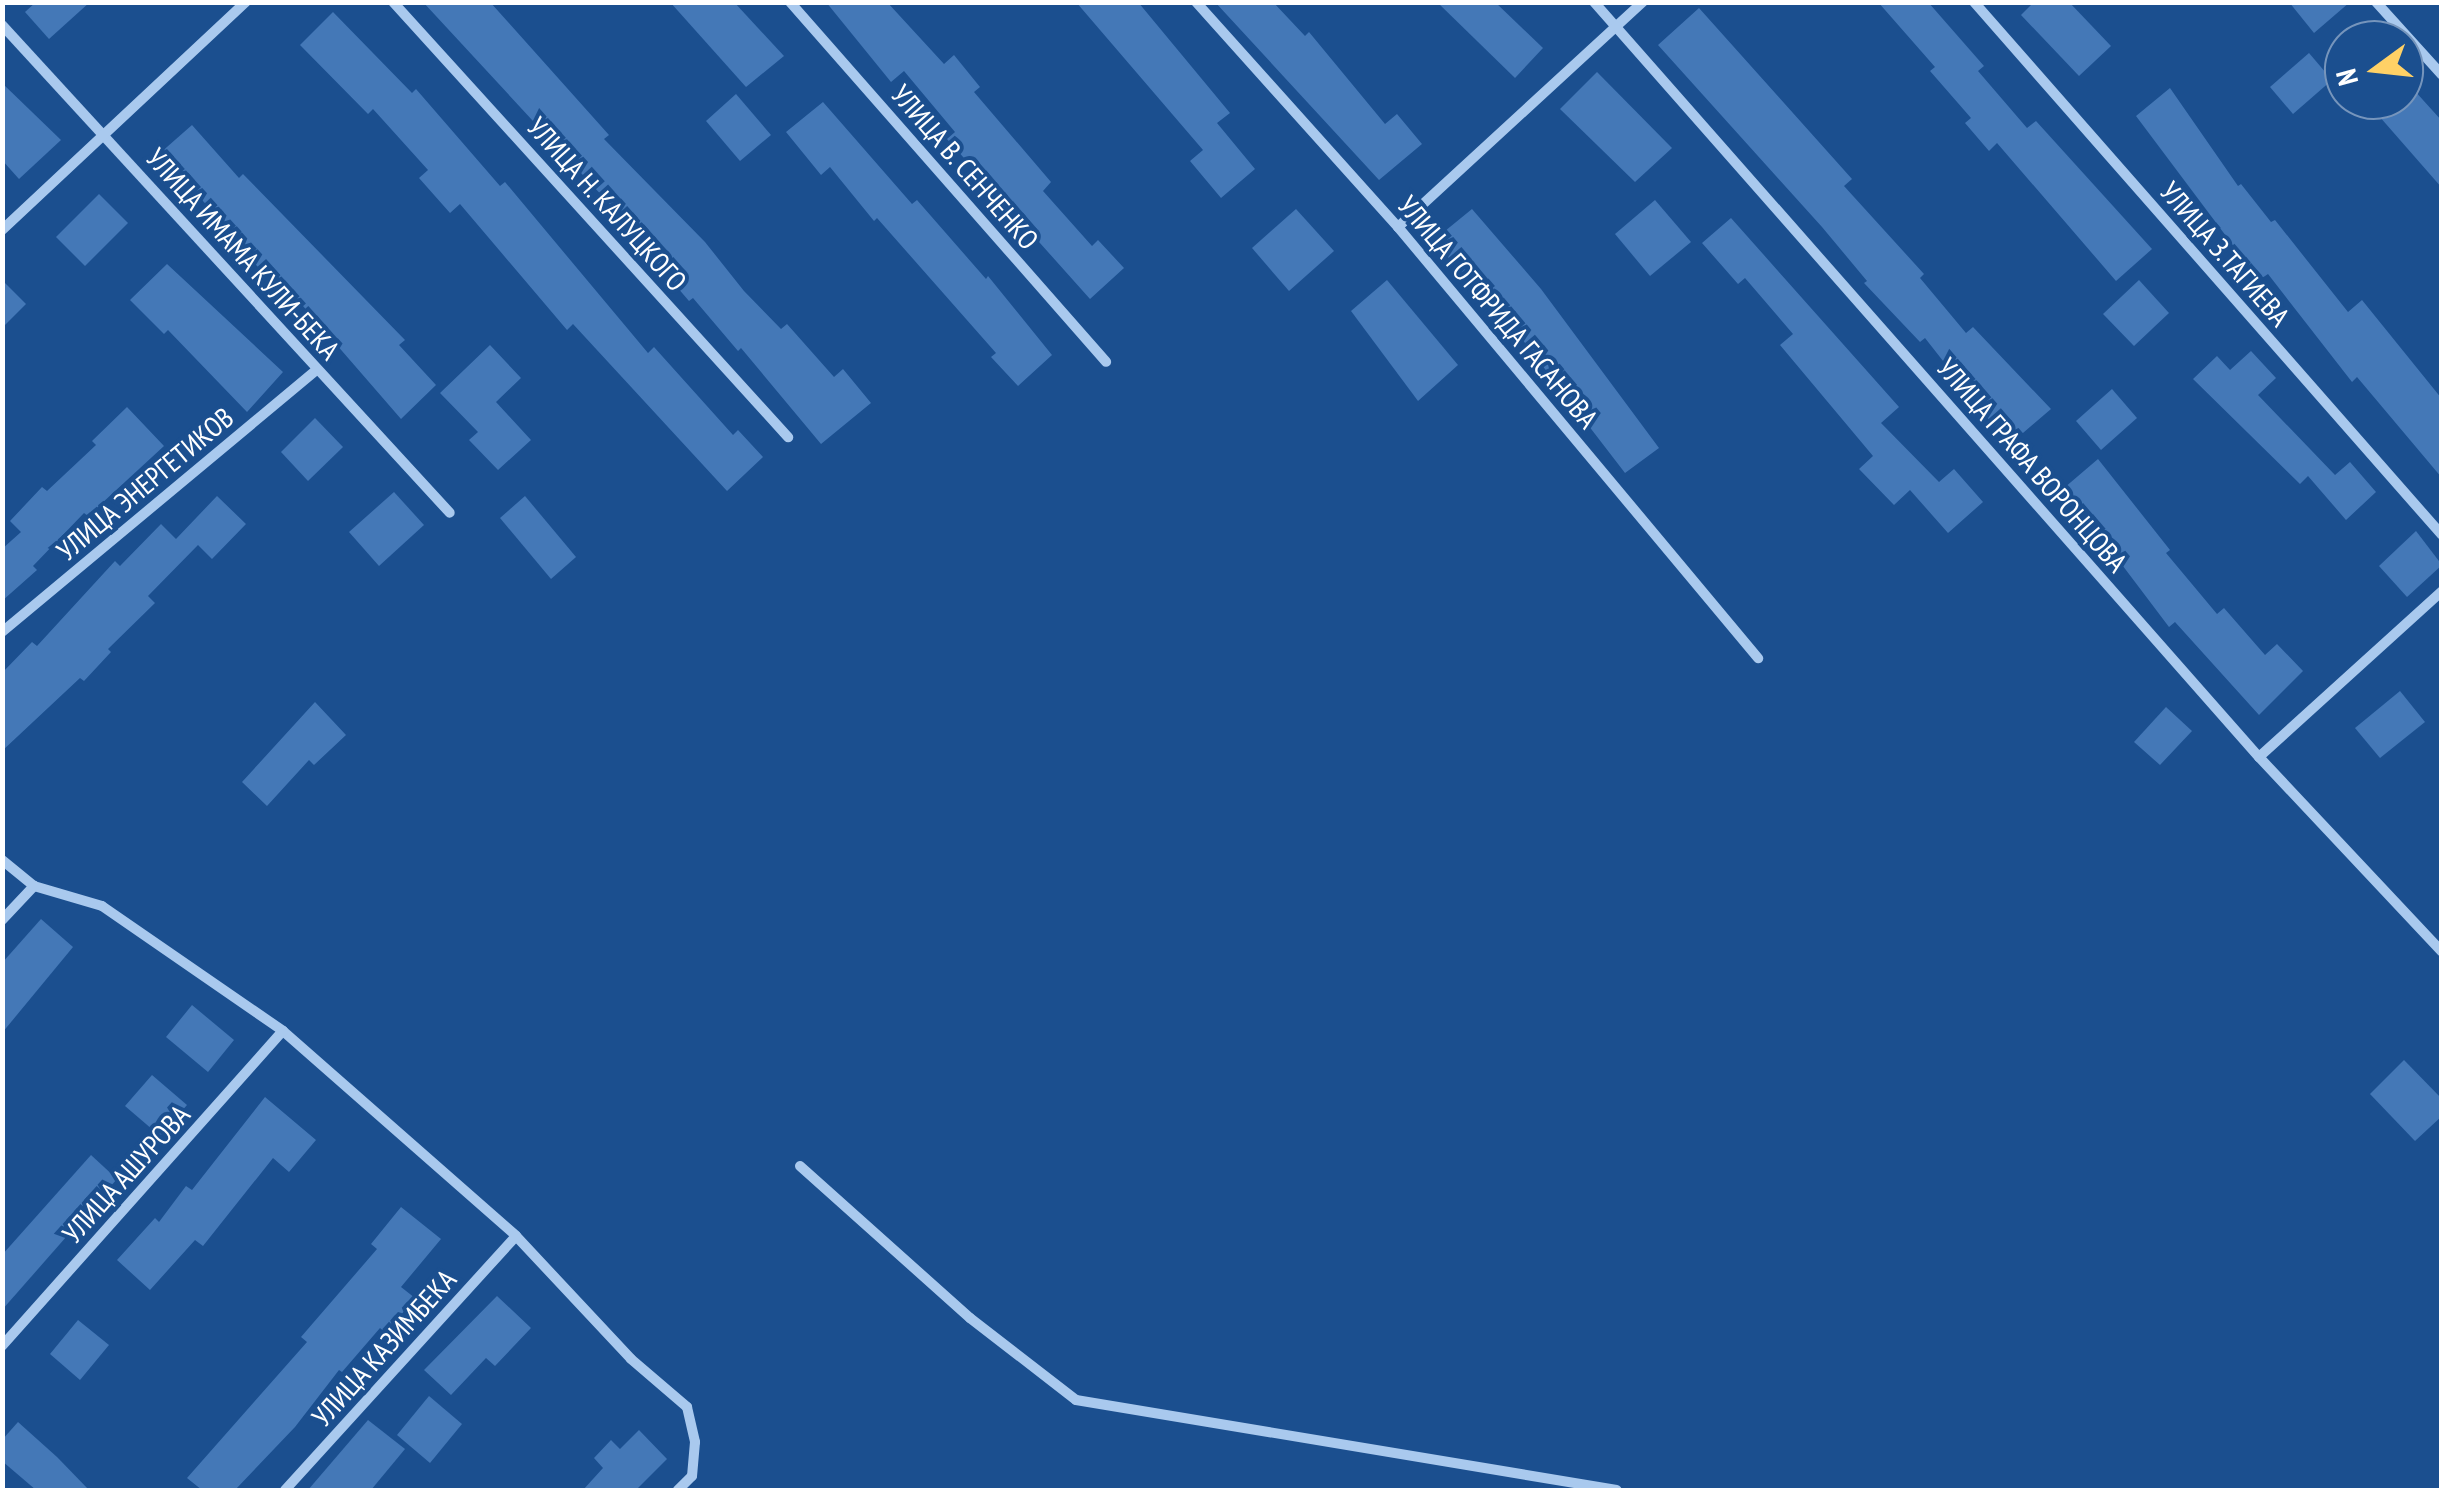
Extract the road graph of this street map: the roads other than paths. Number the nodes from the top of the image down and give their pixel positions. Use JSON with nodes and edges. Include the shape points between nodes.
{"nodes":[{"id":1,"x":246,"y":2,"type":"edge"},
{"id":2,"x":393,"y":2,"type":"edge"},
{"id":3,"x":790,"y":2,"type":"edge"},
{"id":4,"x":1196,"y":2,"type":"edge"},
{"id":5,"x":1594,"y":2,"type":"edge"},
{"id":6,"x":1642,"y":2,"type":"edge"},
{"id":7,"x":1974,"y":2,"type":"edge"},
{"id":8,"x":2376,"y":2,"type":"edge"},
{"id":9,"x":2,"y":25,"type":"edge"},
{"id":10,"x":1614,"y":26,"type":"junction"},
{"id":11,"x":2442,"y":75,"type":"edge"},
{"id":12,"x":103,"y":132,"type":"junction"},
{"id":13,"x":1398,"y":227,"type":"junction"},
{"id":14,"x":2,"y":230,"type":"edge"},
{"id":15,"x":1106,"y":362,"type":"dead end"},
{"id":16,"x":316,"y":370,"type":"junction"},
{"id":17,"x":788,"y":436,"type":"dead end"},
{"id":18,"x":450,"y":513,"type":"dead end"},
{"id":19,"x":2442,"y":535,"type":"edge"},
{"id":20,"x":2442,"y":591,"type":"edge"},
{"id":21,"x":2,"y":632,"type":"edge"},
{"id":22,"x":1758,"y":658,"type":"dead end"},
{"id":23,"x":2259,"y":757,"type":"junction"},
{"id":24,"x":2,"y":860,"type":"edge"},
{"id":25,"x":34,"y":886,"type":"junction"},
{"id":26,"x":2,"y":920,"type":"edge"},
{"id":27,"x":2442,"y":952,"type":"edge"},
{"id":28,"x":283,"y":1032,"type":"junction"},
{"id":29,"x":800,"y":1166,"type":"dead end"},
{"id":30,"x":516,"y":1236,"type":"junction"},
{"id":31,"x":2,"y":1346,"type":"edge"},
{"id":32,"x":285,"y":1490,"type":"edge"},
{"id":33,"x":678,"y":1490,"type":"edge"},
{"id":34,"x":1617,"y":1490,"type":"edge"}],
"edges":[{"from":1,"to":12,"type":"street"},
{"from":2,"to":17,"type":"street","name":"УЛИЦА Н. КАЛУЦКОГО"},
{"from":3,"to":15,"type":"street","name":"УЛИЦА В. СЕНЧЕНКО"},
{"from":4,"to":13,"type":"street","name":"УЛИЦА ГОТФРИДА ГАСАНОВА"},
{"from":5,"to":10,"type":"street","name":"УЛИЦА ГРАФА ВОРОНЦОВА"},
{"from":6,"to":10,"type":"street"},
{"from":7,"to":19,"type":"street","name":"УЛИЦА З.ТАГИЕВА"},
{"from":8,"to":11,"type":"street"},
{"from":9,"to":12,"type":"street","name":"УЛИЦА ИМАМА КУЛИ-БЕКА"},
{"from":10,"to":13,"type":"street"},
{"from":10,"to":23,"type":"street","name":"УЛИЦА ГРАФА ВОРОНЦОВА"},
{"from":12,"to":14,"type":"street"},
{"from":12,"to":16,"type":"street","name":"УЛИЦА ИМАМА КУЛИ-БЕКА"},
{"from":13,"to":22,"type":"street","name":"УЛИЦА ГОТФРИДА ГАСАНОВА"},
{"from":16,"to":18,"type":"street","name":"УЛИЦА ИМАМА КУЛИ-БЕКА"},
{"from":16,"to":21,"type":"street","name":"УЛИЦА ЭНЕРГЕТИКОВ"},
{"from":20,"to":23,"type":"street"},
{"from":23,"to":27,"type":"street","name":"УЛИЦА ГРАФА ВОРОНЦОВА"},
{"from":24,"to":25,"type":"street"},
{"from":25,"to":26,"type":"street"},
{"from":25,"to":28,"type":"street","via":[[102,906]]},
{"from":28,"to":30,"type":"street"},
{"from":28,"to":31,"type":"street","name":"УЛИЦА АШУРОВА"},
{"from":29,"to":34,"type":"street","via":[[970,1318],[1076,1400]]},
{"from":30,"to":32,"type":"street","name":"УЛИЦА КАЗИМБЕКА"},
{"from":30,"to":33,"type":"street","via":[[631,1360],[687,1407],[695,1442],[692,1476]]}]}
